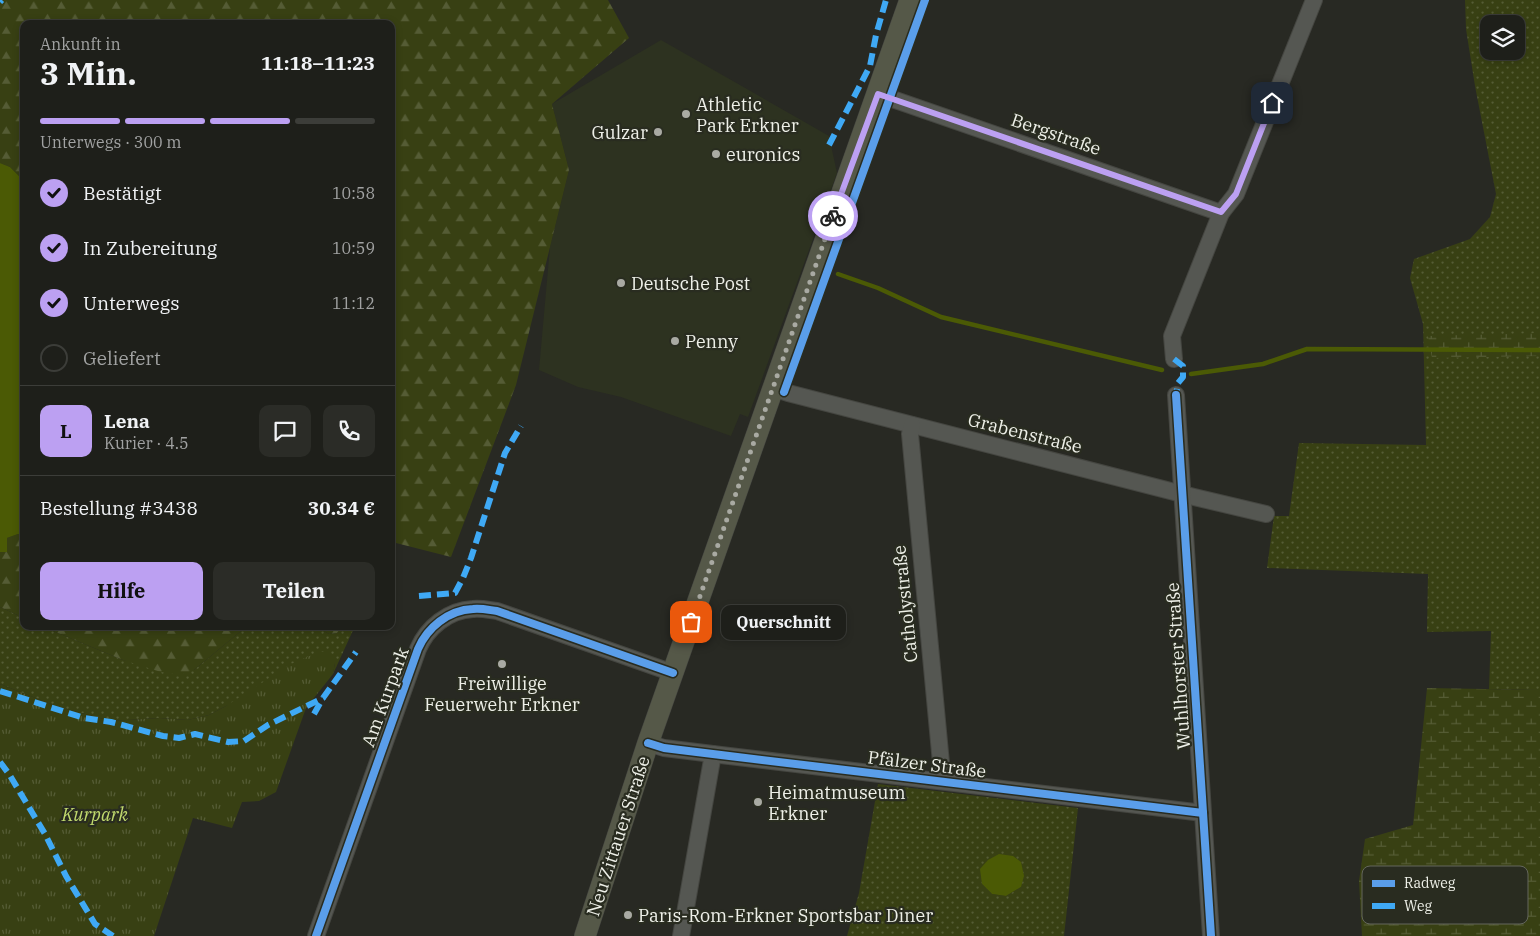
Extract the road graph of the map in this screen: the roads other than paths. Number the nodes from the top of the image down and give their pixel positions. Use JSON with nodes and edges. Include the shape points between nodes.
{"nodes":[{"id":1,"x":910,"y":0,"type":"edge"},
{"id":2,"x":1314,"y":0,"type":"edge"},
{"id":3,"x":878,"y":94,"type":"junction"},
{"id":4,"x":1221,"y":212,"type":"junction"},
{"id":5,"x":1174,"y":360,"type":"dead end"},
{"id":6,"x":774,"y":388,"type":"junction"},
{"id":7,"x":1176,"y":395,"type":"dead end"},
{"id":8,"x":912,"y":425,"type":"junction"},
{"id":9,"x":1181,"y":493,"type":"junction"},
{"id":10,"x":1266,"y":514,"type":"dead end"},
{"id":11,"x":673,"y":673,"type":"junction"},
{"id":12,"x":648,"y":743,"type":"junction"},
{"id":13,"x":713,"y":754,"type":"junction"},
{"id":14,"x":940,"y":780,"type":"junction"},
{"id":15,"x":1204,"y":813,"type":"junction"},
{"id":16,"x":316,"y":936,"type":"edge"},
{"id":17,"x":585,"y":936,"type":"edge"},
{"id":18,"x":681,"y":936,"type":"edge"},
{"id":19,"x":1211,"y":936,"type":"edge"}],
"edges":[{"from":1,"to":3,"type":"main road","name":"Neu Zittauer Straße"},
{"from":2,"to":4,"type":"street","via":[[1236,194]]},
{"from":3,"to":4,"type":"street","name":"Bergstraße"},
{"from":3,"to":6,"type":"main road","name":"Neu Zittauer Straße"},
{"from":4,"to":5,"type":"street","via":[[1172,336]]},
{"from":6,"to":8,"type":"street","name":"Grabenstraße"},
{"from":6,"to":11,"type":"main road","name":"Neu Zittauer Straße"},
{"from":7,"to":9,"type":"street","name":"Wuhlhorster Straße"},
{"from":8,"to":9,"type":"street","name":"Grabenstraße"},
{"from":8,"to":14,"type":"street","name":"Catholystraße","via":[[910,434],[941,762]]},
{"from":9,"to":10,"type":"street","name":"Grabenstraße"},
{"from":9,"to":15,"type":"street","name":"Wuhlhorster Straße"},
{"from":11,"to":12,"type":"main road","name":"Neu Zittauer Straße"},
{"from":11,"to":16,"type":"street","name":"Am Kurpark","via":[[497,611],[470,609],[436,624],[422,639]]},
{"from":12,"to":13,"type":"street","name":"Pfälzer Straße"},
{"from":12,"to":17,"type":"main road","name":"Neu Zittauer Straße"},
{"from":13,"to":14,"type":"street","name":"Pfälzer Straße"},
{"from":13,"to":18,"type":"street"},
{"from":14,"to":15,"type":"street","name":"Pfälzer Straße"},
{"from":15,"to":19,"type":"street","name":"Wuhlhorster Straße"}]}
